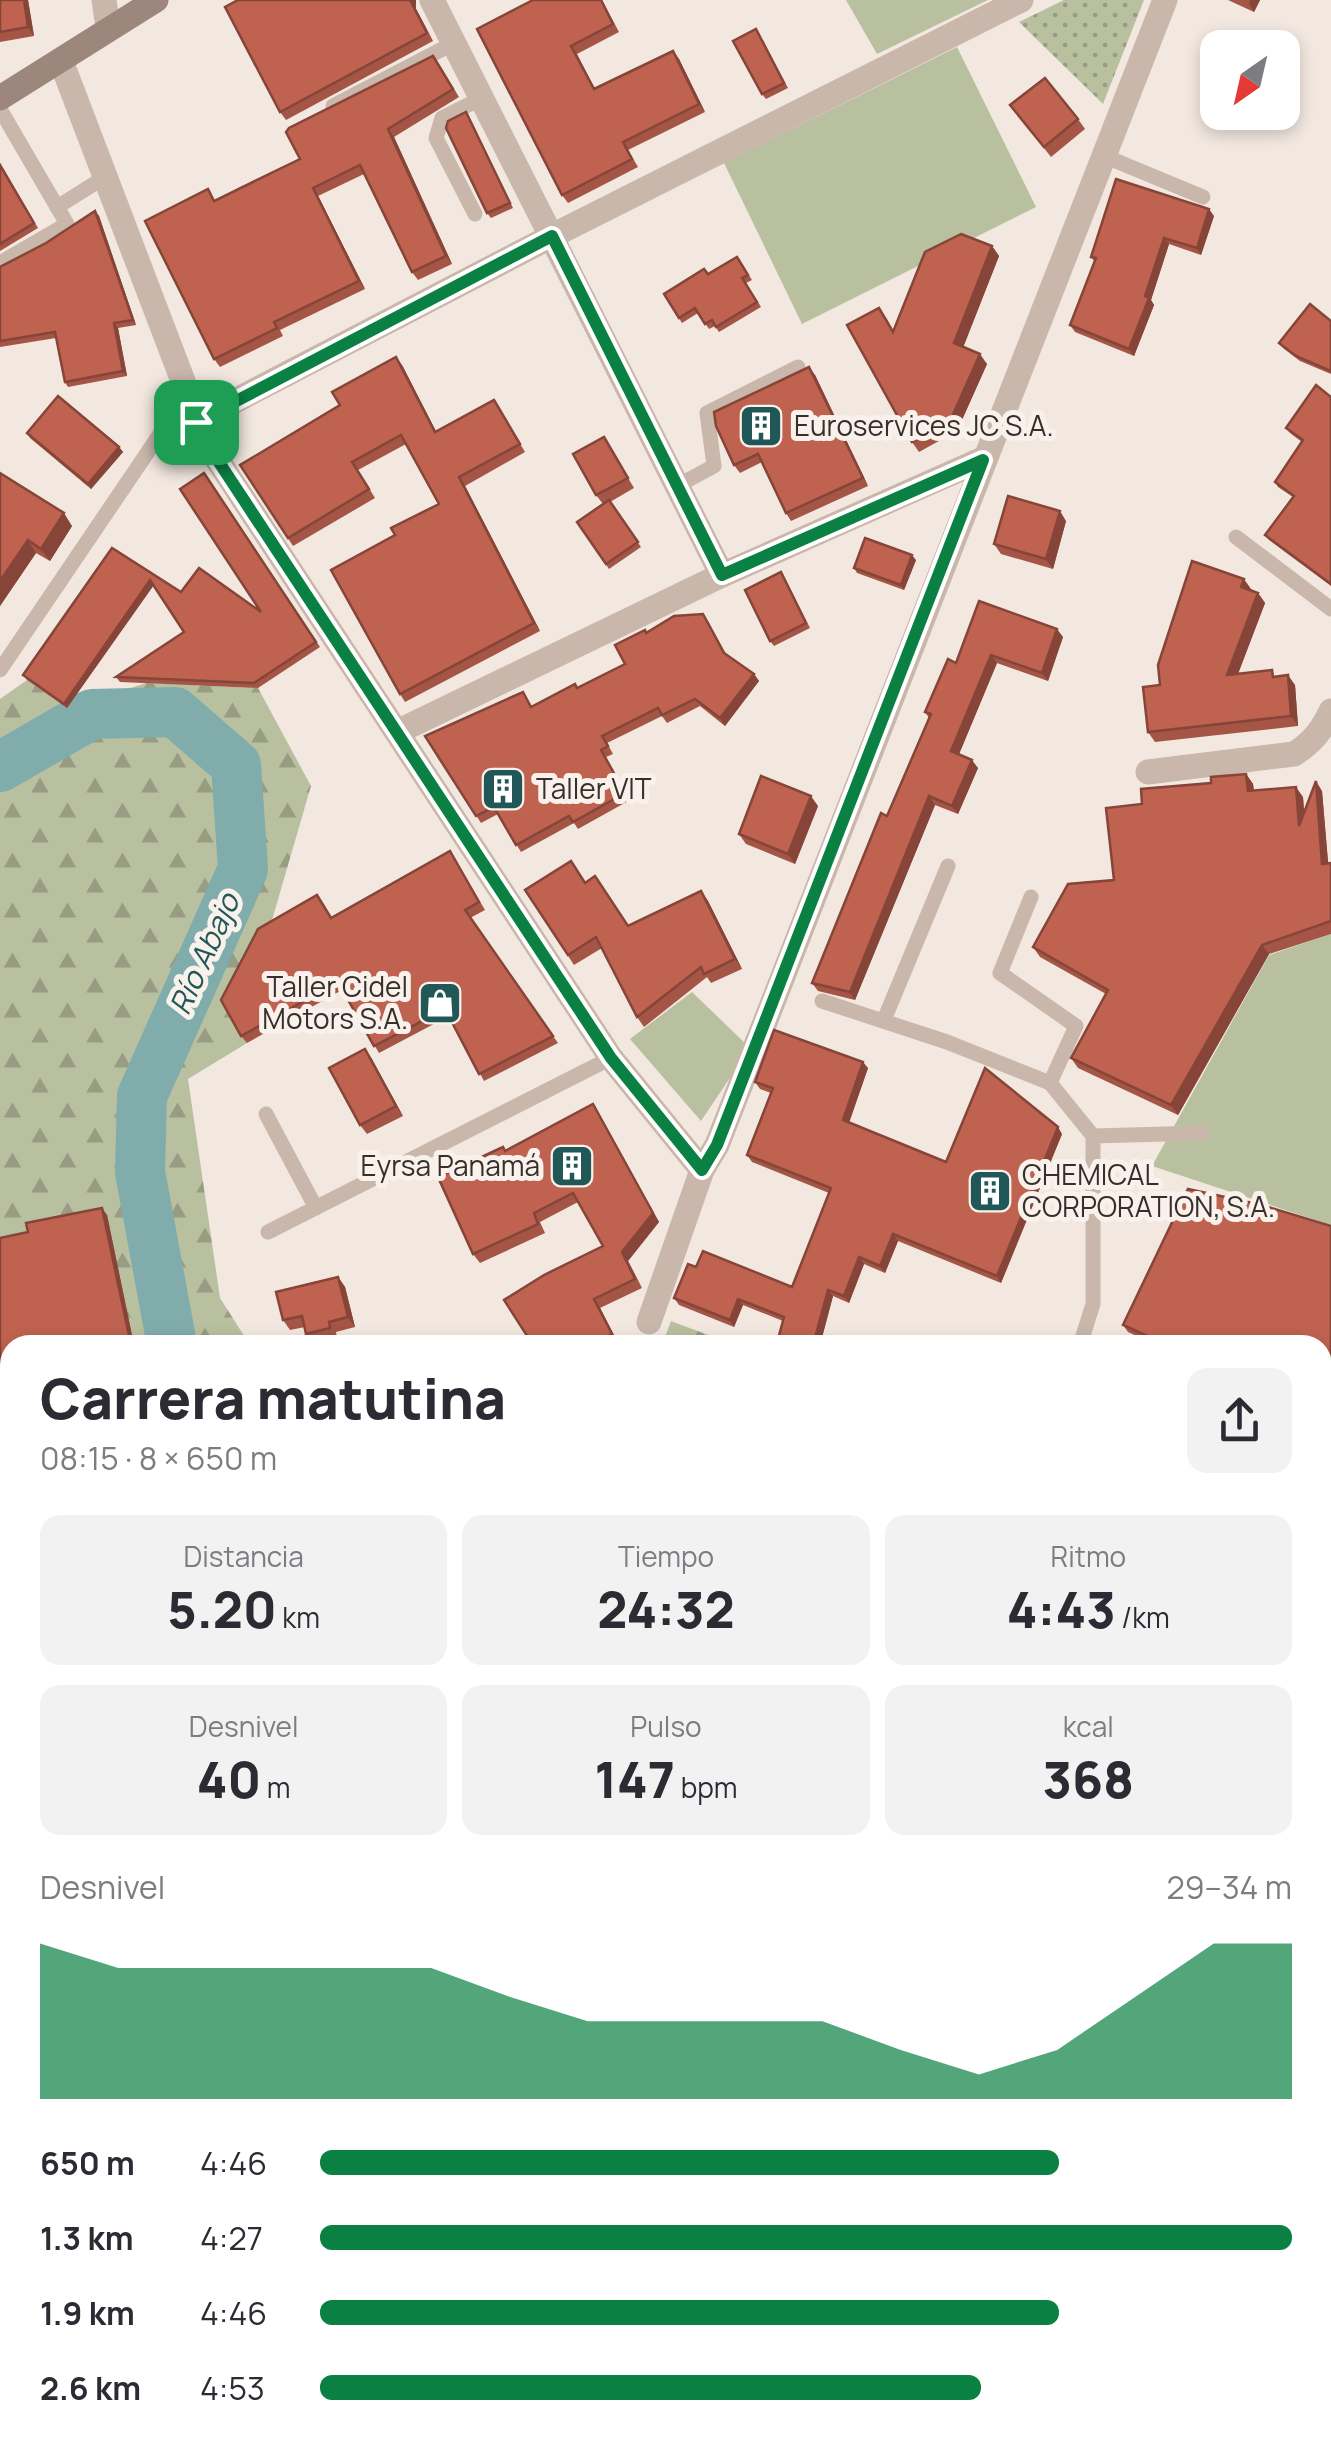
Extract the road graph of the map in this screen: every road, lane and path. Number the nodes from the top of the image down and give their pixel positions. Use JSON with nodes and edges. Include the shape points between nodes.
{"nodes":[{"id":1,"x":104,"y":0,"type":"edge"},
{"id":2,"x":156,"y":0,"type":"edge"},
{"id":3,"x":432,"y":0,"type":"edge"},
{"id":4,"x":1020,"y":0,"type":"edge"},
{"id":5,"x":1166,"y":0,"type":"edge"},
{"id":6,"x":108,"y":28,"type":"junction"},
{"id":7,"x":454,"y":43,"type":"junction"},
{"id":8,"x":61,"y":61,"type":"junction"},
{"id":9,"x":0,"y":98,"type":"edge"},
{"id":10,"x":482,"y":98,"type":"junction"},
{"id":11,"x":0,"y":109,"type":"edge"},
{"id":12,"x":314,"y":116,"type":"edge"},
{"id":13,"x":1104,"y":156,"type":"junction"},
{"id":14,"x":105,"y":177,"type":"junction"},
{"id":15,"x":1203,"y":197,"type":"dead end"},
{"id":16,"x":58,"y":207,"type":"junction"},
{"id":17,"x":476,"y":214,"type":"dead end"},
{"id":18,"x":552,"y":236,"type":"junction"},
{"id":19,"x":0,"y":263,"type":"edge"},
{"id":20,"x":798,"y":368,"type":"edge"},
{"id":21,"x":185,"y":388,"type":"junction"},
{"id":22,"x":196,"y":422,"type":"junction"},
{"id":23,"x":983,"y":460,"type":"junction"},
{"id":24,"x":677,"y":486,"type":"junction"},
{"id":25,"x":1236,"y":537,"type":"dead end"},
{"id":26,"x":722,"y":575,"type":"junction"},
{"id":27,"x":1331,"y":609,"type":"edge"},
{"id":28,"x":0,"y":670,"type":"edge"},
{"id":29,"x":1331,"y":711,"type":"edge"},
{"id":30,"x":397,"y":732,"type":"junction"},
{"id":31,"x":1148,"y":772,"type":"dead end"},
{"id":32,"x":948,"y":866,"type":"dead end"},
{"id":33,"x":1031,"y":896,"type":"dead end"},
{"id":34,"x":822,"y":1001,"type":"edge"},
{"id":35,"x":884,"y":1020,"type":"junction"},
{"id":36,"x":611,"y":1058,"type":"junction"},
{"id":37,"x":1050,"y":1083,"type":"junction"},
{"id":38,"x":266,"y":1114,"type":"dead end"},
{"id":39,"x":1202,"y":1134,"type":"dead end"},
{"id":40,"x":1094,"y":1136,"type":"junction"},
{"id":41,"x":702,"y":1170,"type":"junction"},
{"id":42,"x":316,"y":1208,"type":"junction"},
{"id":43,"x":268,"y":1232,"type":"dead end"},
{"id":44,"x":649,"y":1322,"type":"dead end"},
{"id":45,"x":1083,"y":1335,"type":"edge"}],
"edges":[{"from":1,"to":6,"type":"street"},
{"from":2,"to":6,"type":"main road"},
{"from":3,"to":7,"type":"street"},
{"from":4,"to":18,"type":"street"},
{"from":5,"to":13,"type":"street"},
{"from":6,"to":8,"type":"main road"},
{"from":7,"to":10,"type":"street"},
{"from":7,"to":12,"type":"lane"},
{"from":8,"to":9,"type":"main road"},
{"from":8,"to":14,"type":"street"},
{"from":10,"to":17,"type":"lane","via":[[442,118],[436,138]]},
{"from":10,"to":18,"type":"street"},
{"from":11,"to":16,"type":"lane"},
{"from":13,"to":15,"type":"lane"},
{"from":13,"to":23,"type":"street"},
{"from":14,"to":16,"type":"lane"},
{"from":14,"to":21,"type":"street"},
{"from":16,"to":19,"type":"lane","via":[[68,224]]},
{"from":18,"to":22,"type":"street"},
{"from":18,"to":24,"type":"street"},
{"from":20,"to":24,"type":"lane","via":[[707,413],[714,466]]},
{"from":21,"to":22,"type":"street"},
{"from":21,"to":28,"type":"lane"},
{"from":22,"to":30,"type":"street"},
{"from":23,"to":26,"type":"street"},
{"from":23,"to":41,"type":"street"},
{"from":24,"to":26,"type":"street"},
{"from":25,"to":27,"type":"lane"},
{"from":26,"to":30,"type":"street"},
{"from":29,"to":31,"type":"street","via":[[1323,729],[1294,754]]},
{"from":30,"to":36,"type":"street"},
{"from":32,"to":35,"type":"lane"},
{"from":33,"to":37,"type":"lane","via":[[1000,973],[1076,1026]]},
{"from":34,"to":35,"type":"lane"},
{"from":35,"to":37,"type":"lane"},
{"from":36,"to":41,"type":"street"},
{"from":36,"to":42,"type":"lane"},
{"from":37,"to":40,"type":"lane"},
{"from":38,"to":42,"type":"lane"},
{"from":39,"to":40,"type":"lane"},
{"from":40,"to":45,"type":"lane","via":[[1093,1304]]},
{"from":41,"to":44,"type":"street"},
{"from":42,"to":43,"type":"lane"}]}
